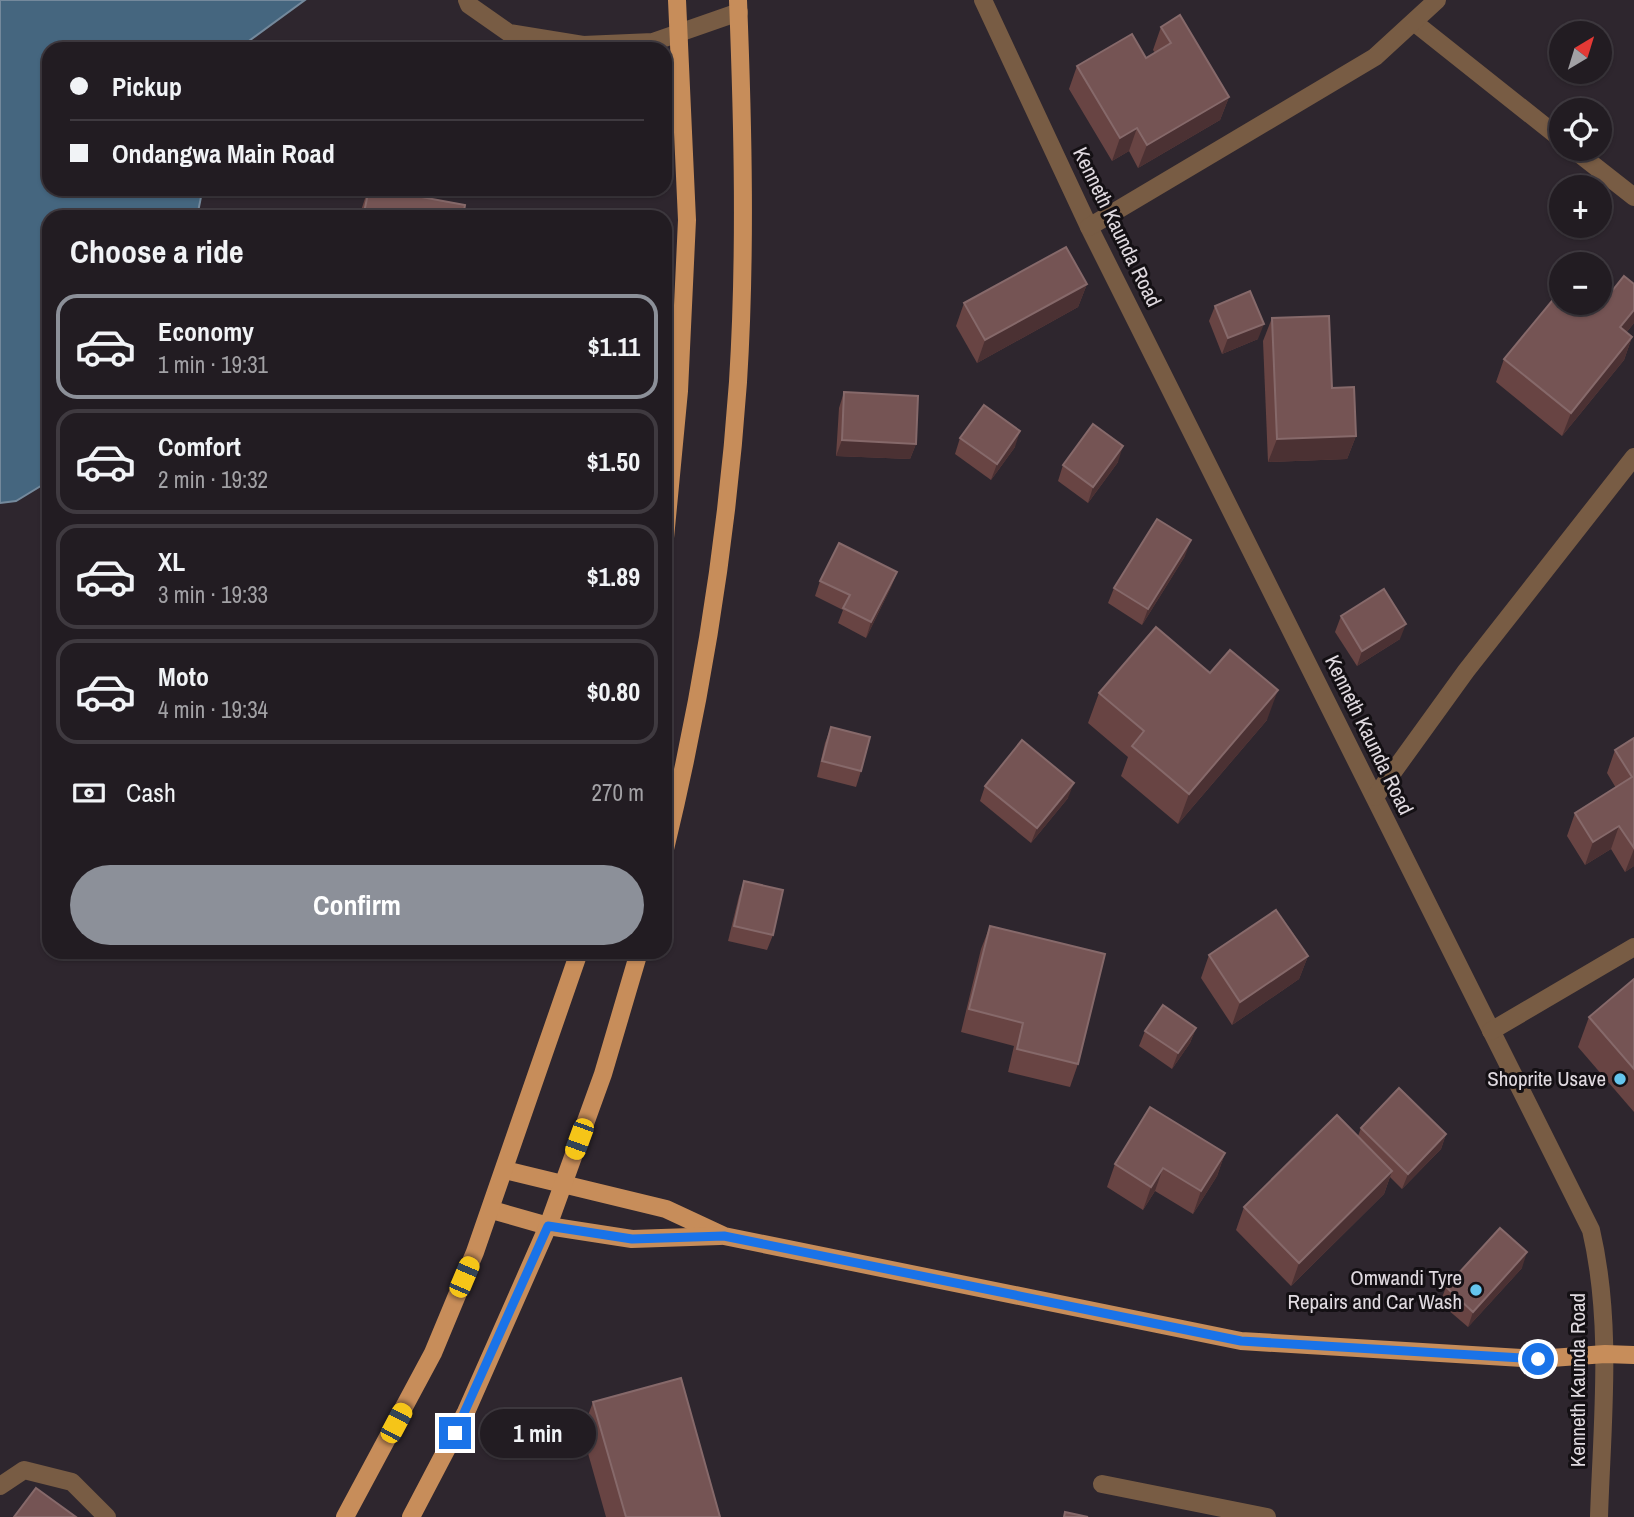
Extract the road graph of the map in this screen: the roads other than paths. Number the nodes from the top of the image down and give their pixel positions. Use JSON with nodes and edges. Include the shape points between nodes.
{"nodes":[{"id":1,"x":467,"y":0,"type":"edge"},
{"id":2,"x":677,"y":0,"type":"edge"},
{"id":3,"x":983,"y":0,"type":"edge"},
{"id":4,"x":1437,"y":0,"type":"edge"},
{"id":5,"x":739,"y":6,"type":"edge"},
{"id":6,"x":1415,"y":23,"type":"junction"},
{"id":7,"x":680,"y":33,"type":"junction"},
{"id":8,"x":560,"y":42,"type":"edge"},
{"id":9,"x":656,"y":42,"type":"edge"},
{"id":10,"x":1549,"y":129,"type":"edge"},
{"id":11,"x":1588,"y":161,"type":"edge"},
{"id":12,"x":1634,"y":197,"type":"edge"},
{"id":13,"x":1089,"y":227,"type":"junction"},
{"id":14,"x":1634,"y":457,"type":"edge"},
{"id":15,"x":672,"y":464,"type":"edge"},
{"id":16,"x":1375,"y":797,"type":"junction"},
{"id":17,"x":672,"y":820,"type":"edge"},
{"id":18,"x":1634,"y":947,"type":"edge"},
{"id":19,"x":577,"y":959,"type":"edge"},
{"id":20,"x":637,"y":959,"type":"edge"},
{"id":21,"x":1491,"y":1031,"type":"junction"},
{"id":22,"x":505,"y":1170,"type":"junction"},
{"id":23,"x":562,"y":1183,"type":"junction"},
{"id":24,"x":492,"y":1210,"type":"junction"},
{"id":25,"x":548,"y":1226,"type":"junction"},
{"id":26,"x":724,"y":1236,"type":"junction"},
{"id":27,"x":1605,"y":1354,"type":"junction"},
{"id":28,"x":1634,"y":1355,"type":"edge"},
{"id":29,"x":1102,"y":1484,"type":"dead end"},
{"id":30,"x":0,"y":1486,"type":"edge"},
{"id":31,"x":107,"y":1517,"type":"edge"},
{"id":32,"x":345,"y":1517,"type":"edge"},
{"id":33,"x":411,"y":1517,"type":"edge"},
{"id":34,"x":1267,"y":1517,"type":"edge"},
{"id":35,"x":1598,"y":1517,"type":"edge"}],
"edges":[{"from":1,"to":8,"type":"street","via":[[509,33]]},
{"from":2,"to":7,"type":"main road"},
{"from":3,"to":13,"type":"street","name":"Kenneth Kaunda Road"},
{"from":4,"to":6,"type":"street"},
{"from":5,"to":7,"type":"street"},
{"from":5,"to":17,"type":"main road","via":[[743,226],[738,383],[718,567]]},
{"from":6,"to":10,"type":"street"},
{"from":6,"to":13,"type":"street","via":[[1375,57]]},
{"from":7,"to":9,"type":"street"},
{"from":7,"to":15,"type":"main road","via":[[687,220]]},
{"from":11,"to":12,"type":"street"},
{"from":13,"to":16,"type":"street","name":"Kenneth Kaunda Road"},
{"from":14,"to":16,"type":"street","via":[[1466,671]]},
{"from":16,"to":21,"type":"street","name":"Kenneth Kaunda Road"},
{"from":18,"to":21,"type":"street"},
{"from":19,"to":22,"type":"main road"},
{"from":20,"to":23,"type":"main road","via":[[603,1074]]},
{"from":21,"to":27,"type":"street","name":"Kenneth Kaunda Road","via":[[1591,1230],[1601,1273]]},
{"from":22,"to":23,"type":"main road"},
{"from":22,"to":24,"type":"main road"},
{"from":23,"to":25,"type":"main road"},
{"from":23,"to":26,"type":"main road","via":[[666,1209]]},
{"from":24,"to":25,"type":"main road"},
{"from":24,"to":32,"type":"main road","via":[[433,1353]]},
{"from":25,"to":26,"type":"main road","via":[[632,1239]]},
{"from":25,"to":33,"type":"main road","via":[[466,1412]]},
{"from":26,"to":27,"type":"main road","via":[[1241,1341],[1538,1359]]},
{"from":27,"to":28,"type":"main road"},
{"from":27,"to":35,"type":"street","name":"Kenneth Kaunda Road"},
{"from":29,"to":34,"type":"street"},
{"from":30,"to":31,"type":"street","via":[[24,1470],[72,1482]]}]}
